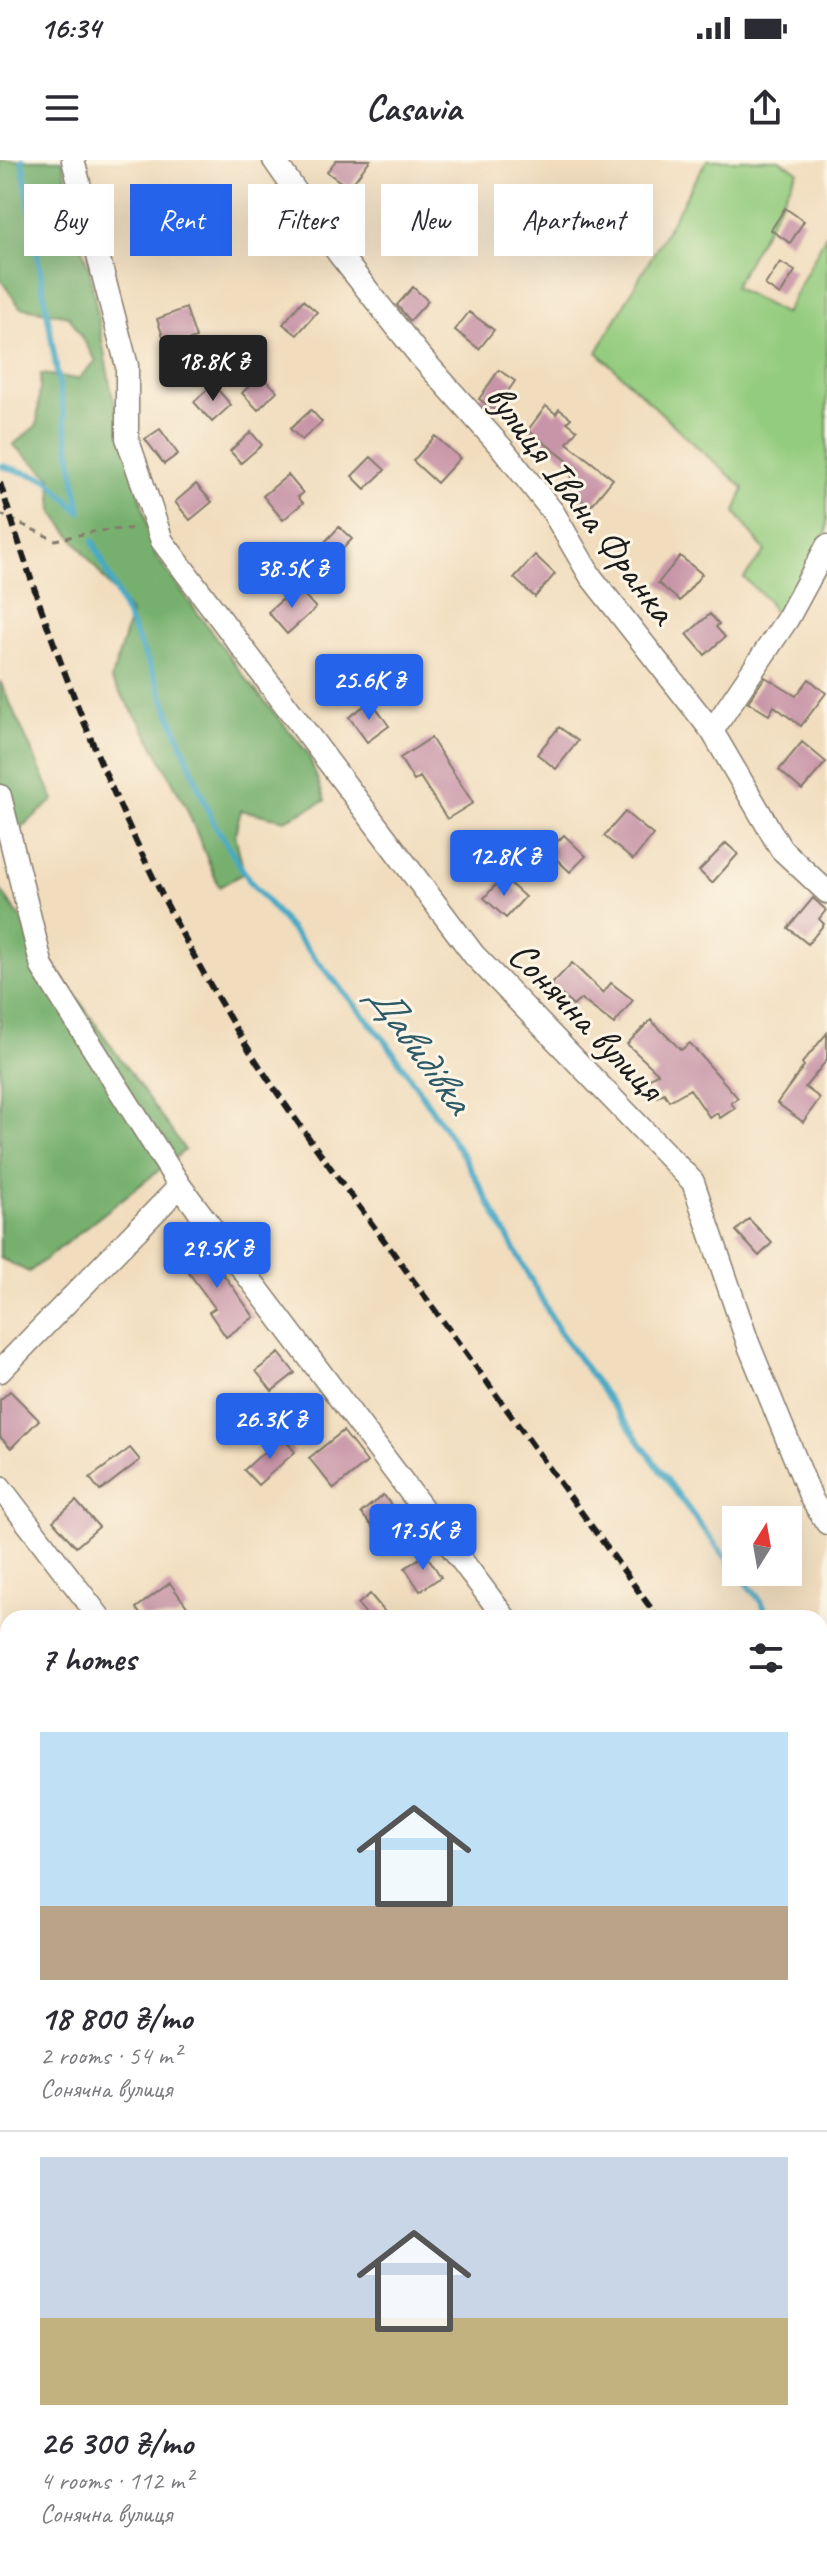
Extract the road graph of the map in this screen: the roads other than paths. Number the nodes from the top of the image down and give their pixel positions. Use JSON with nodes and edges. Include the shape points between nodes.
{"nodes":[{"id":1,"x":73,"y":160,"type":"edge"},
{"id":2,"x":274,"y":160,"type":"edge"},
{"id":3,"x":827,"y":546,"type":"edge"},
{"id":4,"x":712,"y":731,"type":"junction"},
{"id":5,"x":0,"y":796,"type":"edge"},
{"id":6,"x":827,"y":892,"type":"edge"},
{"id":7,"x":180,"y":1186,"type":"junction"},
{"id":8,"x":0,"y":1371,"type":"edge"},
{"id":9,"x":0,"y":1487,"type":"edge"},
{"id":10,"x":827,"y":1523,"type":"edge"},
{"id":11,"x":94,"y":1610,"type":"edge"},
{"id":12,"x":499,"y":1610,"type":"edge"}],
"edges":[{"from":1,"to":10,"type":"street","name":"Сонячна вулиця","via":[[127,366],[127,438],[162,541],[474,955],[693,1182],[748,1343],[812,1500]]},
{"from":2,"to":4,"type":"street","name":"вулиця Івана Франка","via":[[419,355],[553,512],[591,577]]},
{"from":3,"to":4,"type":"street","via":[[788,618]]},
{"from":4,"to":6,"type":"street","name":"вулиця Івана Франка","via":[[781,849]]},
{"from":5,"to":7,"type":"street","via":[[42,967]]},
{"from":7,"to":8,"type":"street"},
{"from":7,"to":12,"type":"street"},
{"from":9,"to":11,"type":"street"}]}
